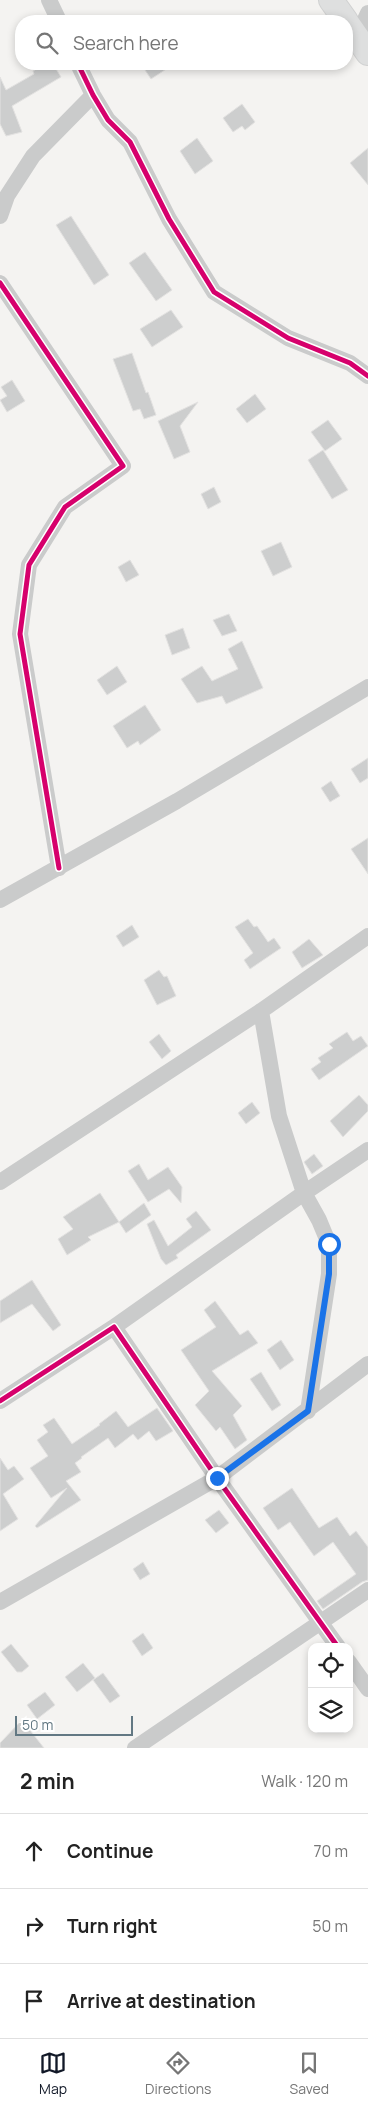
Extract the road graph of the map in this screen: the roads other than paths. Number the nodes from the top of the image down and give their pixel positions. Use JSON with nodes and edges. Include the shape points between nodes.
{"nodes":[{"id":1,"x":49,"y":0,"type":"edge"},
{"id":2,"x":330,"y":0,"type":"edge"},
{"id":3,"x":368,"y":13,"type":"edge"},
{"id":4,"x":56,"y":15,"type":"edge"},
{"id":5,"x":341,"y":15,"type":"edge"},
{"id":6,"x":354,"y":34,"type":"edge"},
{"id":7,"x":81,"y":70,"type":"edge"},
{"id":8,"x":93,"y":95,"type":"junction"},
{"id":9,"x":0,"y":216,"type":"edge"},
{"id":10,"x":0,"y":283,"type":"edge"},
{"id":11,"x":368,"y":376,"type":"edge"},
{"id":12,"x":368,"y":687,"type":"edge"},
{"id":13,"x":59,"y":868,"type":"junction"},
{"id":14,"x":0,"y":900,"type":"edge"},
{"id":15,"x":368,"y":936,"type":"edge"},
{"id":16,"x":261,"y":1011,"type":"junction"},
{"id":17,"x":368,"y":1150,"type":"edge"},
{"id":18,"x":0,"y":1182,"type":"edge"},
{"id":19,"x":304,"y":1193,"type":"junction"},
{"id":20,"x":114,"y":1327,"type":"junction"},
{"id":21,"x":368,"y":1364,"type":"edge"},
{"id":22,"x":0,"y":1401,"type":"edge"},
{"id":23,"x":308,"y":1411,"type":"junction"},
{"id":24,"x":217,"y":1478,"type":"junction"},
{"id":25,"x":368,"y":1590,"type":"edge"},
{"id":26,"x":0,"y":1602,"type":"edge"},
{"id":27,"x":321,"y":1622,"type":"junction"},
{"id":28,"x":335,"y":1643,"type":"edge"},
{"id":29,"x":353,"y":1668,"type":"edge"},
{"id":30,"x":368,"y":1689,"type":"edge"},
{"id":31,"x":136,"y":1748,"type":"edge"}],
"edges":[{"from":1,"to":4,"type":"street"},
{"from":2,"to":5,"type":"street"},
{"from":3,"to":6,"type":"street"},
{"from":7,"to":8,"type":"street"},
{"from":8,"to":9,"type":"street","via":[[33,156],[8,196]]},
{"from":8,"to":11,"type":"street","via":[[108,120],[130,142],[170,219],[214,292],[288,338],[350,363]]},
{"from":10,"to":13,"type":"street","via":[[123,466],[66,507],[29,565],[20,634]]},
{"from":12,"to":13,"type":"street"},
{"from":13,"to":14,"type":"street"},
{"from":15,"to":16,"type":"street"},
{"from":16,"to":18,"type":"street"},
{"from":16,"to":19,"type":"street","via":[[279,1116]]},
{"from":17,"to":19,"type":"street"},
{"from":19,"to":20,"type":"street"},
{"from":19,"to":23,"type":"street","via":[[329,1244],[329,1274]]},
{"from":20,"to":22,"type":"street"},
{"from":20,"to":24,"type":"street"},
{"from":21,"to":23,"type":"street"},
{"from":23,"to":24,"type":"street"},
{"from":24,"to":26,"type":"street"},
{"from":24,"to":27,"type":"street"},
{"from":25,"to":27,"type":"street"},
{"from":27,"to":28,"type":"street"},
{"from":27,"to":31,"type":"street"},
{"from":29,"to":30,"type":"street"}]}
